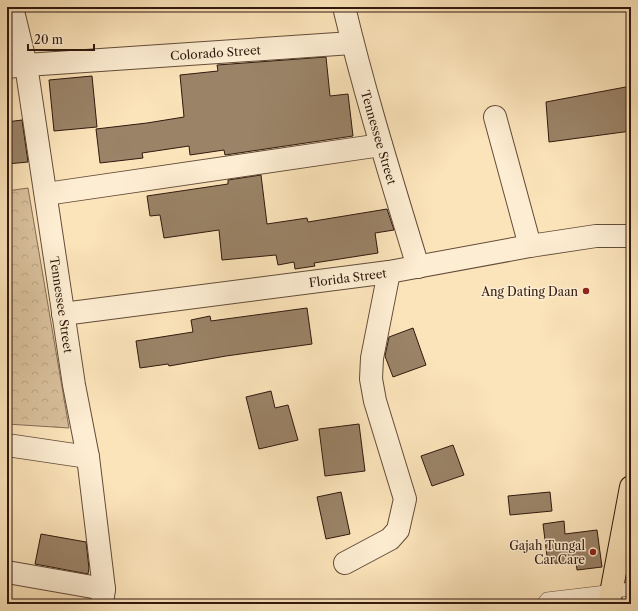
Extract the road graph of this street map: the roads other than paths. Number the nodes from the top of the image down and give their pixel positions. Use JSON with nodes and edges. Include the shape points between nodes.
{"nodes":[{"id":1,"x":12,"y":7,"type":"edge"},
{"id":2,"x":344,"y":7,"type":"edge"},
{"id":3,"x":352,"y":43,"type":"junction"},
{"id":4,"x":16,"y":66,"type":"edge"},
{"id":5,"x":494,"y":117,"type":"dead end"},
{"id":6,"x":381,"y":145,"type":"junction"},
{"id":7,"x":46,"y":194,"type":"junction"},
{"id":8,"x":631,"y":236,"type":"edge"},
{"id":9,"x":530,"y":246,"type":"junction"},
{"id":10,"x":418,"y":267,"type":"junction"},
{"id":11,"x":389,"y":272,"type":"junction"},
{"id":12,"x":63,"y":314,"type":"junction"},
{"id":13,"x":7,"y":445,"type":"edge"},
{"id":14,"x":88,"y":457,"type":"junction"},
{"id":15,"x":631,"y":487,"type":"edge"},
{"id":16,"x":345,"y":563,"type":"dead end"},
{"id":17,"x":7,"y":572,"type":"edge"},
{"id":18,"x":617,"y":595,"type":"edge"},
{"id":19,"x":103,"y":596,"type":"edge"},
{"id":20,"x":543,"y":604,"type":"edge"}],
"edges":[{"from":1,"to":4,"type":"street","name":"Tennessee Street"},
{"from":2,"to":3,"type":"street","name":"Tennessee Street"},
{"from":3,"to":4,"type":"street","name":"Colorado Street"},
{"from":3,"to":6,"type":"street","name":"Tennessee Street"},
{"from":4,"to":7,"type":"street","name":"Tennessee Street"},
{"from":5,"to":9,"type":"street"},
{"from":6,"to":7,"type":"street"},
{"from":6,"to":10,"type":"street","name":"Tennessee Street"},
{"from":7,"to":12,"type":"street","name":"Tennessee Street"},
{"from":8,"to":9,"type":"street","name":"Florida Street","via":[[596,236]]},
{"from":9,"to":10,"type":"street","name":"Florida Street"},
{"from":10,"to":11,"type":"street","name":"Florida Street"},
{"from":11,"to":12,"type":"street","name":"Florida Street"},
{"from":11,"to":16,"type":"street","via":[[372,358],[371,379],[374,400],[405,499],[398,530],[390,539]]},
{"from":12,"to":14,"type":"street","name":"Tennessee Street"},
{"from":13,"to":14,"type":"street"},
{"from":14,"to":19,"type":"street","name":"Tennessee Street"},
{"from":15,"to":18,"type":"highway"},
{"from":17,"to":19,"type":"street"},
{"from":18,"to":20,"type":"lane","via":[[547,599]]}]}
